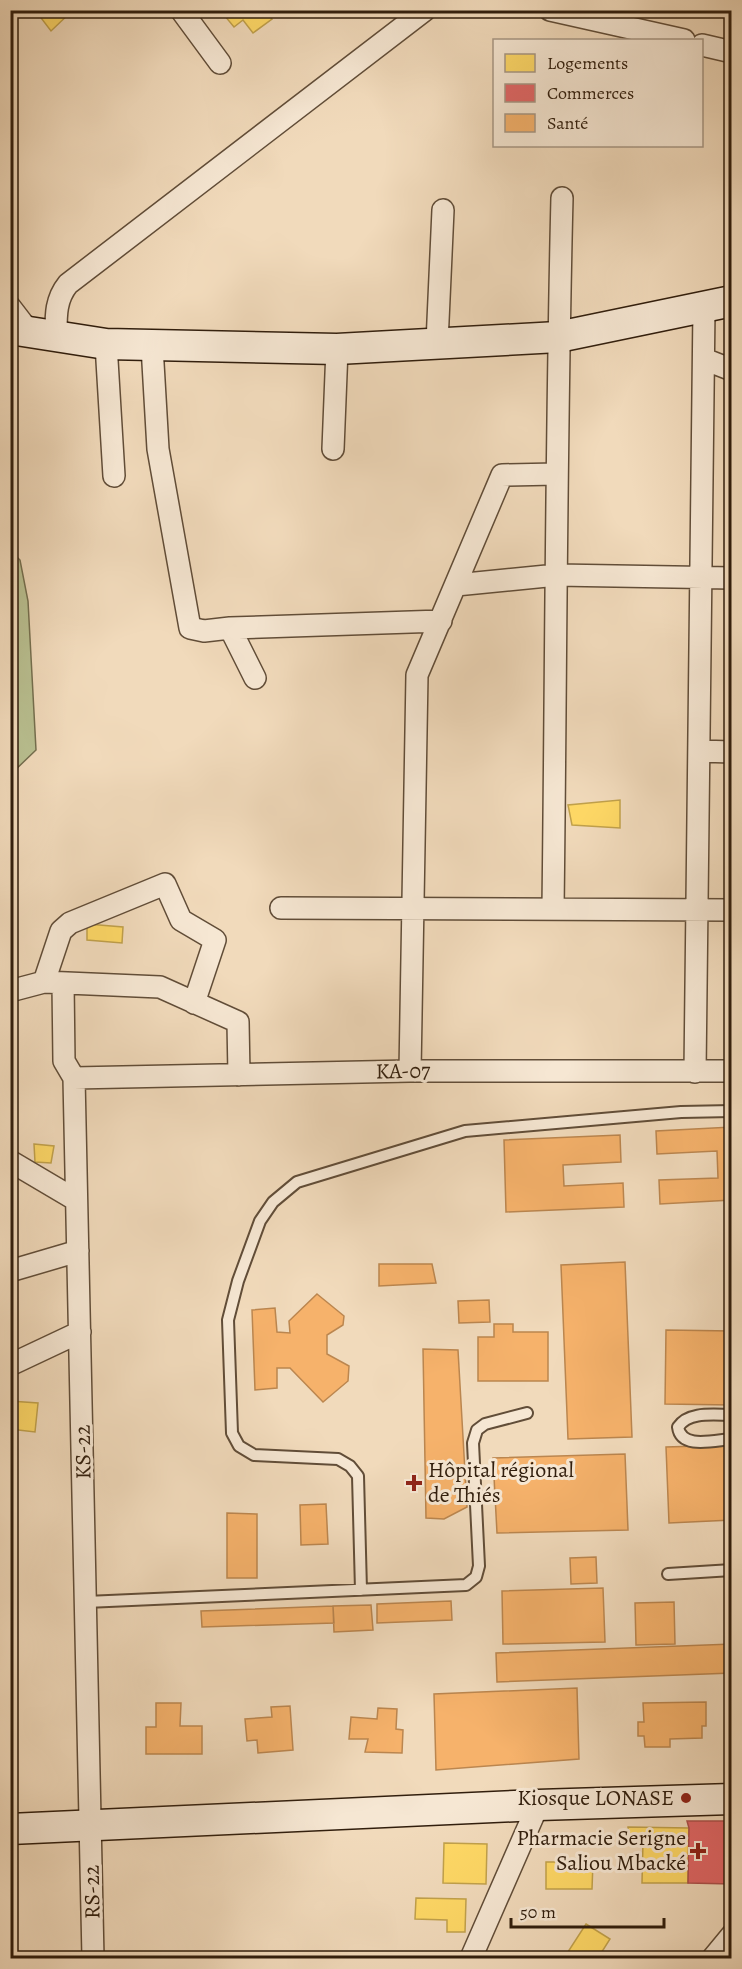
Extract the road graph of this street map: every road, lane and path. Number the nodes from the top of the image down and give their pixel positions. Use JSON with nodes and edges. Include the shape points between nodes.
{"nodes":[{"id":1,"x":181,"y":10,"type":"edge"},
{"id":2,"x":425,"y":10,"type":"edge"},
{"id":3,"x":550,"y":10,"type":"edge"},
{"id":4,"x":680,"y":39,"type":"edge"},
{"id":5,"x":703,"y":45,"type":"edge"},
{"id":6,"x":732,"y":52,"type":"edge"},
{"id":7,"x":220,"y":63,"type":"dead end"},
{"id":8,"x":562,"y":198,"type":"dead end"},
{"id":9,"x":443,"y":210,"type":"dead end"},
{"id":10,"x":718,"y":304,"type":"edge"},
{"id":11,"x":10,"y":307,"type":"edge"},
{"id":12,"x":32,"y":333,"type":"edge"},
{"id":13,"x":558,"y":337,"type":"junction"},
{"id":14,"x":436,"y":343,"type":"junction"},
{"id":15,"x":106,"y":344,"type":"junction"},
{"id":16,"x":152,"y":346,"type":"junction"},
{"id":17,"x":337,"y":349,"type":"junction"},
{"id":18,"x":704,"y":359,"type":"junction"},
{"id":19,"x":732,"y":370,"type":"edge"},
{"id":20,"x":333,"y":449,"type":"dead end"},
{"id":21,"x":556,"y":474,"type":"junction"},
{"id":22,"x":114,"y":476,"type":"dead end"},
{"id":23,"x":557,"y":575,"type":"junction"},
{"id":24,"x":701,"y":578,"type":"junction"},
{"id":25,"x":732,"y":578,"type":"edge"},
{"id":26,"x":456,"y":585,"type":"junction"},
{"id":27,"x":441,"y":621,"type":"junction"},
{"id":28,"x":230,"y":628,"type":"junction"},
{"id":29,"x":255,"y":678,"type":"dead end"},
{"id":30,"x":699,"y":751,"type":"junction"},
{"id":31,"x":732,"y":752,"type":"edge"},
{"id":32,"x":281,"y":908,"type":"dead end"},
{"id":33,"x":413,"y":909,"type":"junction"},
{"id":34,"x":553,"y":909,"type":"junction"},
{"id":35,"x":697,"y":910,"type":"junction"},
{"id":36,"x":732,"y":910,"type":"edge"},
{"id":37,"x":53,"y":983,"type":"junction"},
{"id":38,"x":10,"y":991,"type":"edge"},
{"id":39,"x":194,"y":1002,"type":"junction"},
{"id":40,"x":410,"y":1071,"type":"junction"},
{"id":41,"x":732,"y":1071,"type":"edge"},
{"id":42,"x":695,"y":1072,"type":"junction"},
{"id":43,"x":239,"y":1074,"type":"junction"},
{"id":44,"x":74,"y":1078,"type":"junction"},
{"id":45,"x":732,"y":1111,"type":"edge"},
{"id":46,"x":10,"y":1161,"type":"edge"},
{"id":47,"x":76,"y":1200,"type":"junction"},
{"id":48,"x":78,"y":1251,"type":"junction"},
{"id":49,"x":10,"y":1271,"type":"edge"},
{"id":50,"x":80,"y":1332,"type":"junction"},
{"id":51,"x":10,"y":1365,"type":"edge"},
{"id":52,"x":527,"y":1413,"type":"dead end"},
{"id":53,"x":732,"y":1414,"type":"edge"},
{"id":54,"x":732,"y":1439,"type":"edge"},
{"id":55,"x":732,"y":1570,"type":"edge"},
{"id":56,"x":668,"y":1574,"type":"dead end"},
{"id":57,"x":361,"y":1590,"type":"junction"},
{"id":58,"x":86,"y":1602,"type":"junction"},
{"id":59,"x":732,"y":1799,"type":"edge"},
{"id":60,"x":538,"y":1805,"type":"junction"},
{"id":61,"x":92,"y":1825,"type":"junction"},
{"id":62,"x":10,"y":1829,"type":"edge"},
{"id":63,"x":732,"y":1935,"type":"edge"},
{"id":64,"x":93,"y":1959,"type":"edge"},
{"id":65,"x":471,"y":1959,"type":"edge"},
{"id":66,"x":713,"y":1959,"type":"edge"}],
"edges":[{"from":1,"to":7,"type":"street"},
{"from":2,"to":12,"type":"street","via":[[68,284]]},
{"from":3,"to":4,"type":"street"},
{"from":5,"to":6,"type":"street"},
{"from":8,"to":13,"type":"street"},
{"from":9,"to":14,"type":"street"},
{"from":10,"to":13,"type":"main road"},
{"from":10,"to":18,"type":"street"},
{"from":11,"to":12,"type":"street"},
{"from":12,"to":15,"type":"main road"},
{"from":13,"to":14,"type":"main road"},
{"from":13,"to":21,"type":"street"},
{"from":14,"to":17,"type":"main road"},
{"from":15,"to":16,"type":"main road"},
{"from":15,"to":22,"type":"street"},
{"from":16,"to":17,"type":"main road"},
{"from":16,"to":28,"type":"street","via":[[158,449],[190,628]]},
{"from":17,"to":20,"type":"street"},
{"from":18,"to":19,"type":"street"},
{"from":18,"to":24,"type":"street"},
{"from":21,"to":23,"type":"street"},
{"from":21,"to":26,"type":"street","via":[[502,475]]},
{"from":23,"to":24,"type":"street"},
{"from":23,"to":26,"type":"street"},
{"from":23,"to":34,"type":"street"},
{"from":24,"to":25,"type":"street"},
{"from":24,"to":30,"type":"street"},
{"from":26,"to":27,"type":"street"},
{"from":27,"to":28,"type":"street"},
{"from":27,"to":33,"type":"street","via":[[417,675]]},
{"from":28,"to":29,"type":"street"},
{"from":30,"to":31,"type":"street"},
{"from":30,"to":35,"type":"street"},
{"from":32,"to":33,"type":"street"},
{"from":33,"to":34,"type":"street"},
{"from":33,"to":40,"type":"street"},
{"from":34,"to":35,"type":"street"},
{"from":35,"to":36,"type":"street"},
{"from":35,"to":42,"type":"street"},
{"from":37,"to":38,"type":"street"},
{"from":37,"to":39,"type":"street","via":[[160,987]]},
{"from":37,"to":39,"type":"street","name":"KS-22","via":[[61,931],[70,923],[165,884],[181,920],[215,940]]},
{"from":37,"to":44,"type":"street","name":"KS-22","via":[[64,1061]]},
{"from":39,"to":43,"type":"street","via":[[238,1022]]},
{"from":40,"to":42,"type":"street","name":"KA-07"},
{"from":40,"to":43,"type":"street","name":"KA-07"},
{"from":41,"to":42,"type":"street","name":"KA-07"},
{"from":43,"to":44,"type":"street","name":"KA-07"},
{"from":44,"to":47,"type":"street","name":"KS-22"},
{"from":45,"to":57,"type":"lane","via":[[465,1131],[297,1182],[273,1202],[260,1221],[228,1320],[232,1433],[239,1446],[254,1455],[338,1459],[350,1466],[358,1476]]},
{"from":46,"to":47,"type":"street"},
{"from":47,"to":48,"type":"street","name":"KS-22"},
{"from":48,"to":49,"type":"street"},
{"from":48,"to":50,"type":"street","name":"KS-22"},
{"from":50,"to":51,"type":"street"},
{"from":50,"to":58,"type":"street","name":"KS-22"},
{"from":52,"to":57,"type":"lane","via":[[485,1424],[477,1430],[473,1443],[479,1566],[476,1576],[466,1586]]},
{"from":53,"to":54,"type":"lane","via":[[689,1417],[678,1427],[683,1439],[692,1442]]},
{"from":55,"to":56,"type":"lane"},
{"from":57,"to":58,"type":"lane"},
{"from":58,"to":61,"type":"street","name":"KS-22"},
{"from":59,"to":60,"type":"main road"},
{"from":60,"to":61,"type":"main road"},
{"from":60,"to":65,"type":"street"},
{"from":61,"to":62,"type":"main road"},
{"from":61,"to":64,"type":"street","name":"RS-22"},
{"from":63,"to":66,"type":"street"}]}
